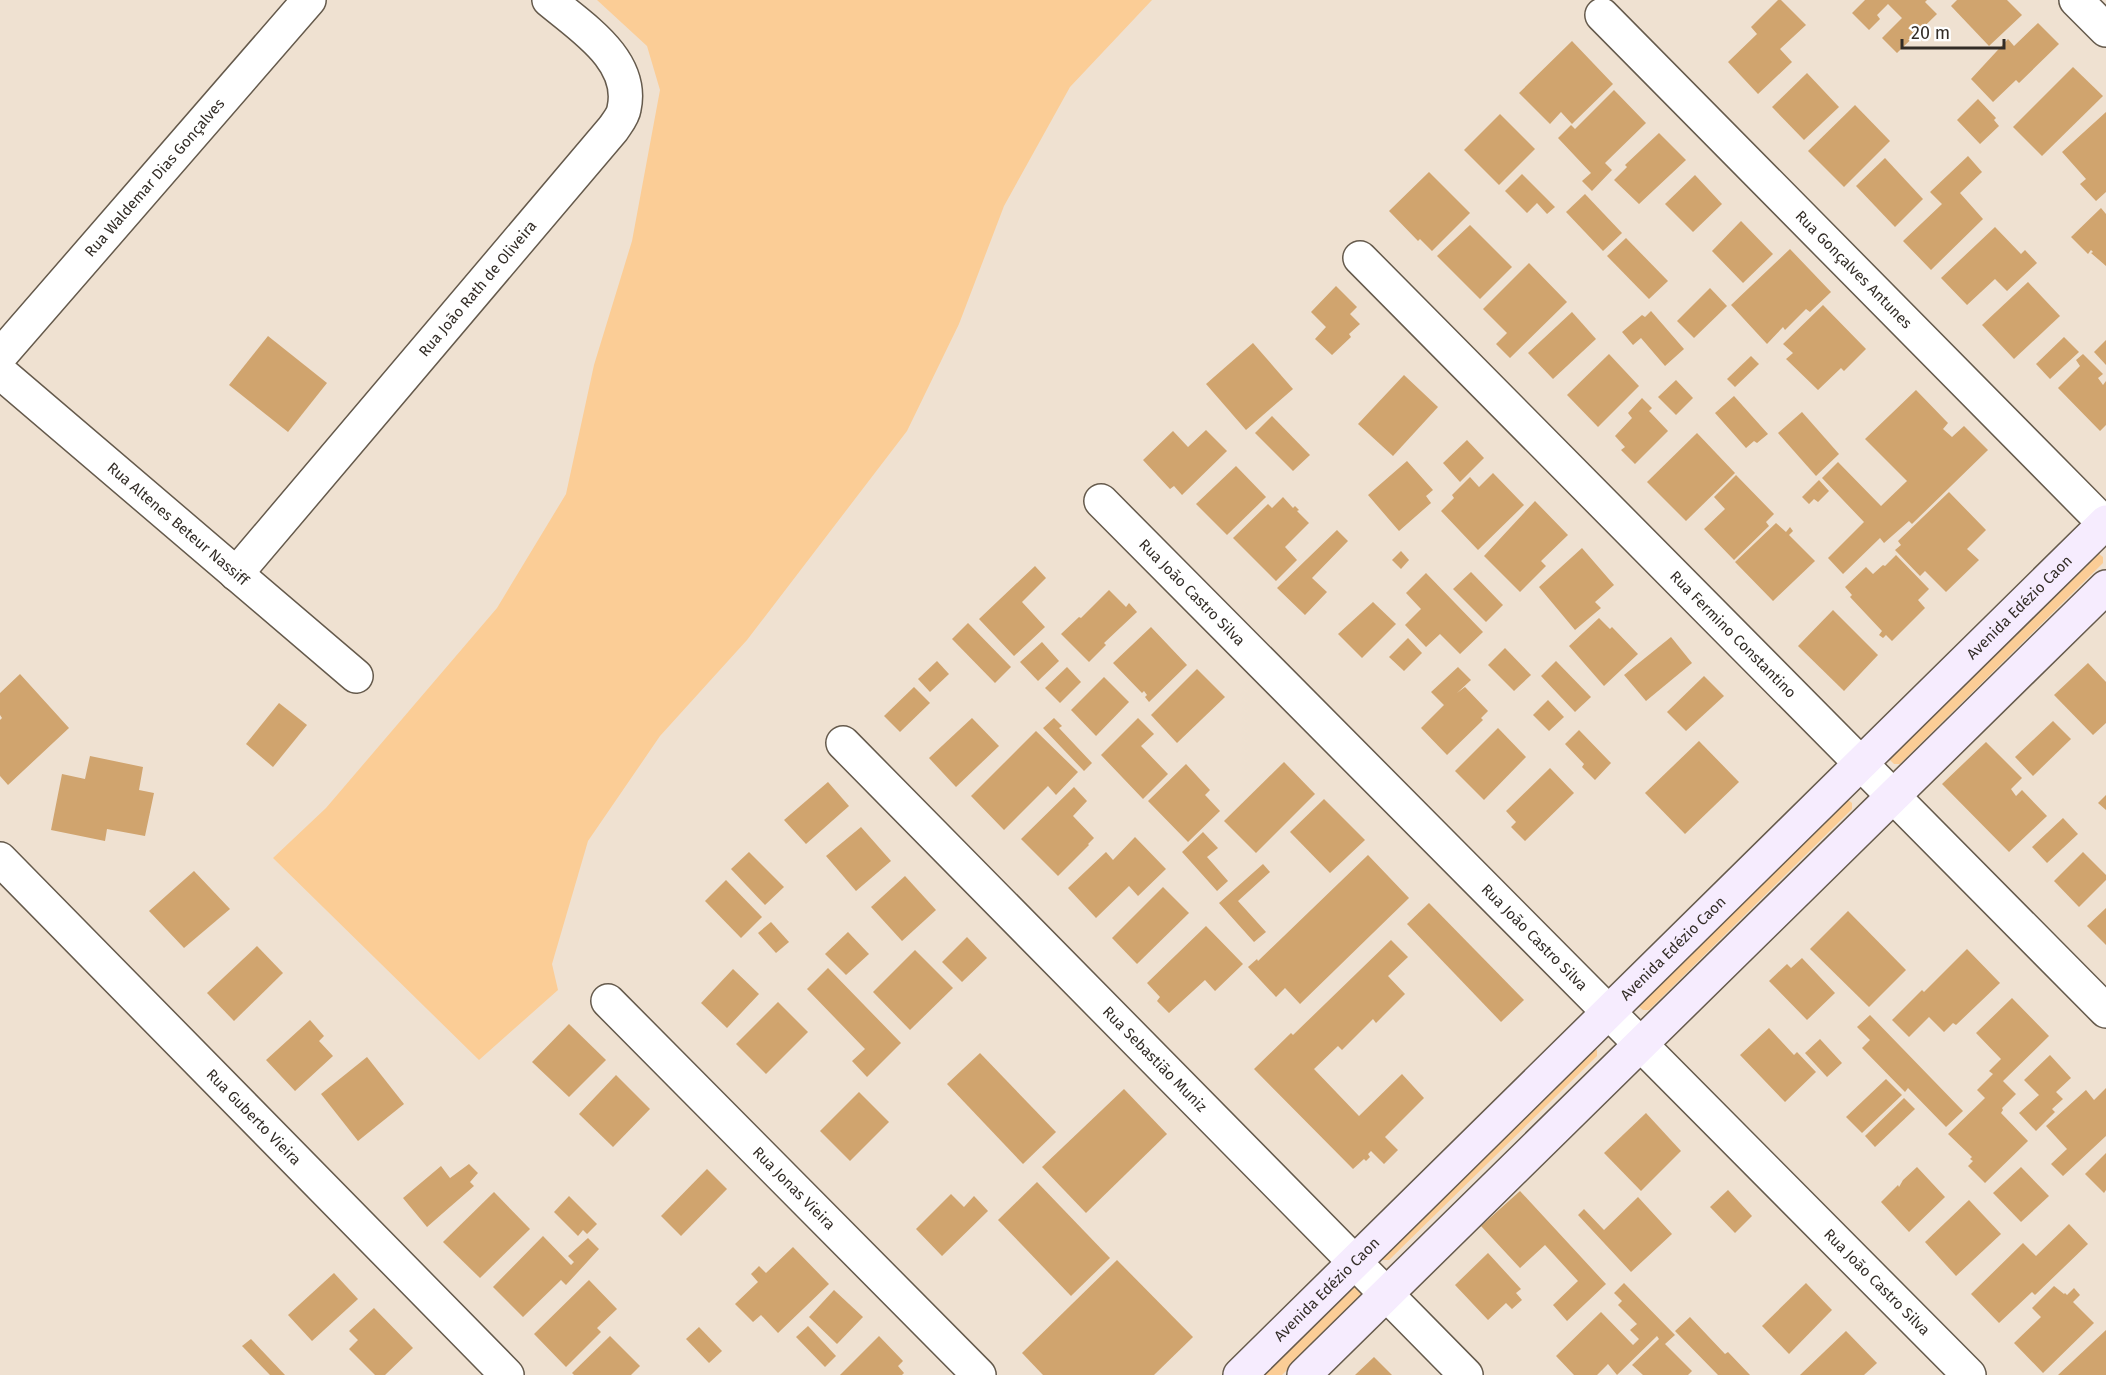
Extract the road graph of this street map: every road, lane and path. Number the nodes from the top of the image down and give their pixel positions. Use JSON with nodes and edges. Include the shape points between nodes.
{"nodes":[{"id":1,"x":309,"y":0,"type":"edge"},
{"id":2,"x":549,"y":0,"type":"edge"},
{"id":3,"x":2076,"y":0,"type":"edge"},
{"id":4,"x":1602,"y":15,"type":"dead end"},
{"id":5,"x":2106,"y":30,"type":"edge"},
{"id":6,"x":1360,"y":258,"type":"dead end"},
{"id":7,"x":0,"y":356,"type":"edge"},
{"id":8,"x":0,"y":372,"type":"edge"},
{"id":9,"x":1101,"y":501,"type":"dead end"},
{"id":10,"x":2106,"y":524,"type":"edge"},
{"id":11,"x":236,"y":574,"type":"junction"},
{"id":12,"x":2106,"y":587,"type":"edge"},
{"id":13,"x":356,"y":676,"type":"dead end"},
{"id":14,"x":843,"y":743,"type":"dead end"},
{"id":15,"x":1860,"y":764,"type":"junction"},
{"id":16,"x":1893,"y":796,"type":"junction"},
{"id":17,"x":0,"y":860,"type":"edge"},
{"id":18,"x":608,"y":1001,"type":"dead end"},
{"id":19,"x":2106,"y":1011,"type":"edge"},
{"id":20,"x":1609,"y":1012,"type":"junction"},
{"id":21,"x":1640,"y":1045,"type":"junction"},
{"id":22,"x":1355,"y":1262,"type":"junction"},
{"id":23,"x":1386,"y":1294,"type":"junction"},
{"id":24,"x":507,"y":1375,"type":"edge"},
{"id":25,"x":979,"y":1375,"type":"edge"},
{"id":26,"x":1240,"y":1375,"type":"edge"},
{"id":27,"x":1304,"y":1375,"type":"edge"},
{"id":28,"x":1466,"y":1375,"type":"edge"},
{"id":29,"x":1969,"y":1375,"type":"edge"}],
"edges":[{"from":1,"to":7,"type":"street","name":"Rua Waldemar Dias Gonçalves"},
{"from":2,"to":11,"type":"street","name":"Rua João Rath de Oliveira","via":[[602,46],[619,68],[624,110],[613,129]]},
{"from":3,"to":5,"type":"street"},
{"from":4,"to":10,"type":"street","name":"Rua Gonçalves Antunes"},
{"from":6,"to":15,"type":"street","name":"Rua Fermino Constantino"},
{"from":8,"to":11,"type":"street","name":"Rua Altenes Beteur Nassiff"},
{"from":9,"to":20,"type":"street","name":"Rua João Castro Silva"},
{"from":10,"to":15,"type":"main road","name":"Avenida Edézio Caon"},
{"from":11,"to":13,"type":"street","name":"Rua Altenes Beteur Nassiff"},
{"from":12,"to":16,"type":"main road"},
{"from":14,"to":22,"type":"street","name":"Rua Sebastião Muniz"},
{"from":15,"to":16,"type":"street","name":"Rua Fermino Constantino"},
{"from":15,"to":20,"type":"main road","name":"Avenida Edézio Caon"},
{"from":16,"to":19,"type":"street","name":"Rua Fermino Constantino"},
{"from":16,"to":21,"type":"main road"},
{"from":17,"to":24,"type":"street","name":"Rua Guberto Vieira"},
{"from":18,"to":25,"type":"street","name":"Rua Jonas Vieira"},
{"from":20,"to":21,"type":"street","name":"Rua João Castro Silva"},
{"from":20,"to":22,"type":"main road","name":"Avenida Edézio Caon"},
{"from":21,"to":23,"type":"main road"},
{"from":21,"to":29,"type":"street","name":"Rua João Castro Silva"},
{"from":22,"to":23,"type":"street","name":"Rua Sebastião Muniz"},
{"from":22,"to":26,"type":"main road","name":"Avenida Edézio Caon"},
{"from":23,"to":27,"type":"main road"},
{"from":23,"to":28,"type":"street","name":"Rua Sebastião Muniz"}]}
